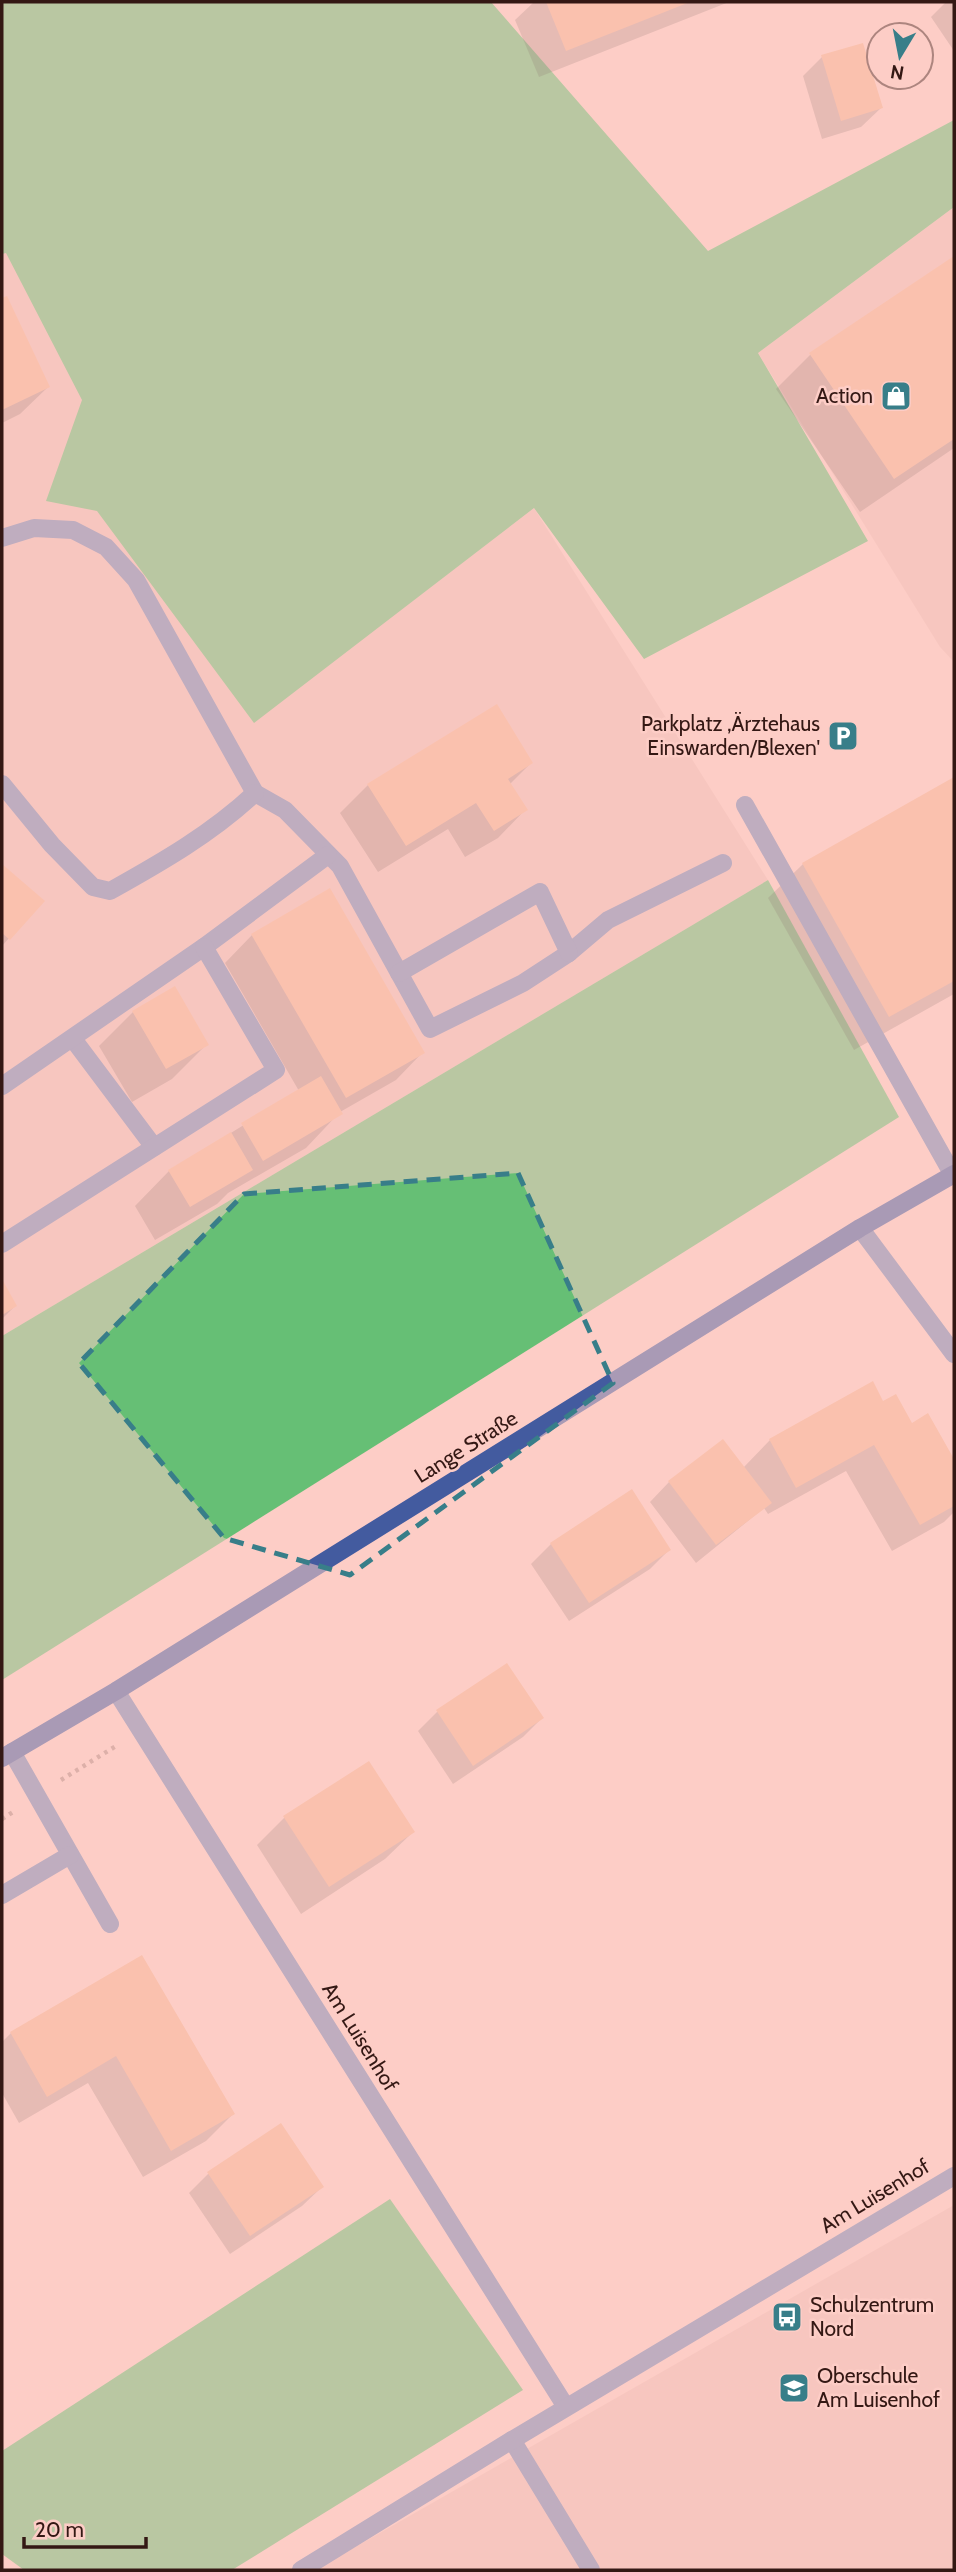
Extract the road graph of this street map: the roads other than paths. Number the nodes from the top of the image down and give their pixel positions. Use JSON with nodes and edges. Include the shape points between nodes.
{"nodes":[{"id":1,"x":2,"y":538,"type":"edge"},
{"id":2,"x":2,"y":783,"type":"edge"},
{"id":3,"x":255,"y":793,"type":"junction"},
{"id":4,"x":746,"y":804,"type":"dead end"},
{"id":5,"x":328,"y":855,"type":"junction"},
{"id":6,"x":723,"y":863,"type":"dead end"},
{"id":7,"x":204,"y":947,"type":"junction"},
{"id":8,"x":569,"y":953,"type":"junction"},
{"id":9,"x":399,"y":973,"type":"junction"},
{"id":10,"x":73,"y":1039,"type":"junction"},
{"id":11,"x":2,"y":1086,"type":"edge"},
{"id":12,"x":154,"y":1147,"type":"junction"},
{"id":13,"x":954,"y":1174,"type":"edge"},
{"id":14,"x":860,"y":1228,"type":"junction"},
{"id":15,"x":2,"y":1244,"type":"edge"},
{"id":16,"x":954,"y":1354,"type":"edge"},
{"id":17,"x":116,"y":1691,"type":"junction"},
{"id":18,"x":7,"y":1755,"type":"edge"},
{"id":19,"x":70,"y":1855,"type":"junction"},
{"id":20,"x":2,"y":1895,"type":"edge"},
{"id":21,"x":110,"y":1924,"type":"dead end"},
{"id":22,"x":954,"y":2176,"type":"edge"},
{"id":23,"x":566,"y":2407,"type":"junction"},
{"id":24,"x":512,"y":2440,"type":"junction"},
{"id":25,"x":301,"y":2570,"type":"edge"},
{"id":26,"x":591,"y":2570,"type":"edge"}],
"edges":[{"from":1,"to":3,"type":"street","via":[[34,528],[73,530],[106,547],[136,580]]},
{"from":2,"to":3,"type":"street","via":[[51,845],[93,887],[110,891],[176,854]]},
{"from":3,"to":5,"type":"street","via":[[285,810]]},
{"from":4,"to":13,"type":"street"},
{"from":5,"to":7,"type":"street"},
{"from":5,"to":9,"type":"street","via":[[340,866]]},
{"from":6,"to":8,"type":"street","via":[[608,919]]},
{"from":7,"to":10,"type":"street"},
{"from":7,"to":12,"type":"street","via":[[276,1070]]},
{"from":8,"to":9,"type":"street","via":[[523,983],[430,1029]]},
{"from":8,"to":9,"type":"street","via":[[540,892]]},
{"from":10,"to":11,"type":"street"},
{"from":10,"to":12,"type":"street"},
{"from":12,"to":15,"type":"street"},
{"from":13,"to":14,"type":"street","name":"Lange Straße"},
{"from":14,"to":16,"type":"street"},
{"from":14,"to":17,"type":"street","name":"Lange Straße"},
{"from":17,"to":18,"type":"street","name":"Lange Straße"},
{"from":17,"to":23,"type":"street","name":"Am Luisenhof"},
{"from":18,"to":19,"type":"street","via":[[37,1795]]},
{"from":19,"to":20,"type":"street"},
{"from":19,"to":21,"type":"street"},
{"from":22,"to":23,"type":"street","name":"Am Luisenhof"},
{"from":23,"to":24,"type":"street","name":"Am Luisenhof"},
{"from":24,"to":25,"type":"street","name":"Am Luisenhof"},
{"from":24,"to":26,"type":"street"}]}
